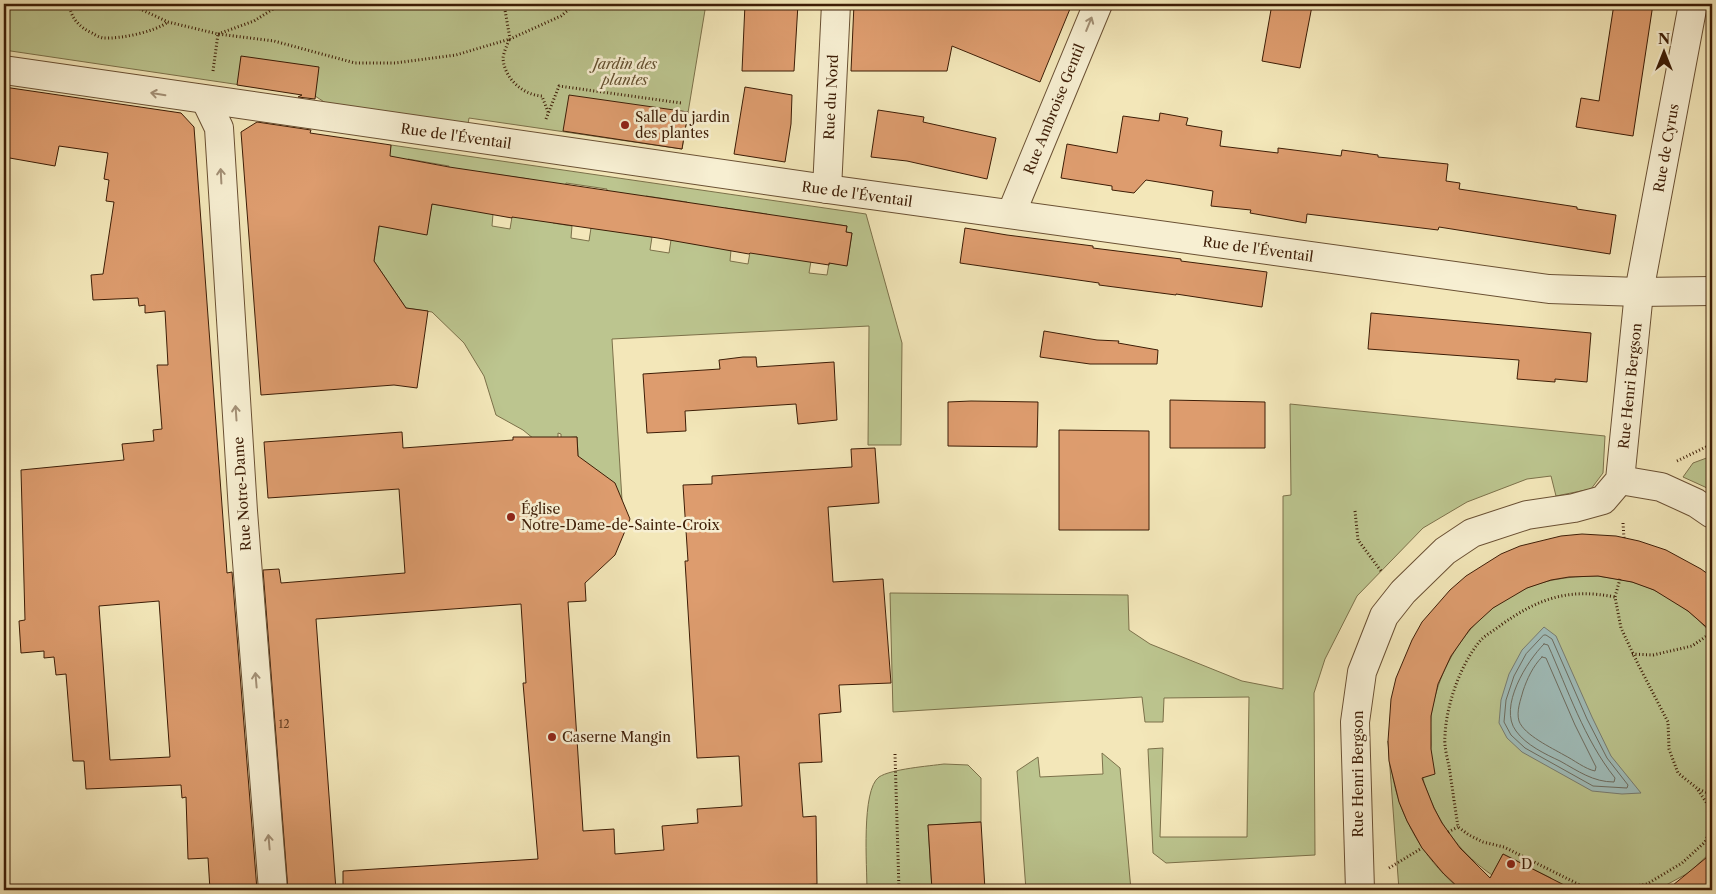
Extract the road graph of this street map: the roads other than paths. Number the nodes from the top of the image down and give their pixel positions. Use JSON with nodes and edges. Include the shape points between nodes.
{"nodes":[{"id":1,"x":836,"y":4,"type":"edge"},
{"id":2,"x":1098,"y":4,"type":"edge"},
{"id":3,"x":1693,"y":4,"type":"edge"},
{"id":4,"x":4,"y":70,"type":"edge"},
{"id":5,"x":206,"y":101,"type":"junction"},
{"id":6,"x":827,"y":190,"type":"junction"},
{"id":7,"x":1010,"y":214,"type":"junction"},
{"id":8,"x":1712,"y":291,"type":"edge"},
{"id":9,"x":1639,"y":292,"type":"junction"},
{"id":10,"x":1620,"y":480,"type":"junction"},
{"id":11,"x":1712,"y":514,"type":"edge"},
{"id":12,"x":273,"y":890,"type":"edge"},
{"id":13,"x":1360,"y":890,"type":"edge"}],
"edges":[{"from":1,"to":6,"type":"street","name":"Rue du Nord"},
{"from":7,"to":2,"type":"street","name":"Rue Ambroise Gentil","one_way":true},
{"from":3,"to":9,"type":"street","name":"Rue de Cyrus"},
{"from":5,"to":4,"type":"street","name":"Rue de l'Éventail","one_way":true},
{"from":5,"to":6,"type":"street","name":"Rue de l'Éventail"},
{"from":12,"to":5,"type":"street","name":"Rue Notre-Dame","one_way":true,"via":[[243,511],[219,128]]},
{"from":6,"to":7,"type":"street","name":"Rue de l'Éventail"},
{"from":7,"to":9,"type":"street","name":"Rue de l'Éventail","via":[[1549,289]]},
{"from":8,"to":9,"type":"street","name":"Rue de l'Éventail"},
{"from":9,"to":10,"type":"street","name":"Rue Henri Bergson"},
{"from":10,"to":11,"type":"street","via":[[1661,487]]},
{"from":10,"to":13,"type":"street","name":"Rue Henri Bergson","via":[[1603,500],[1527,515],[1472,533],[1445,551],[1403,592],[1384,616],[1362,672],[1355,722]]}]}
